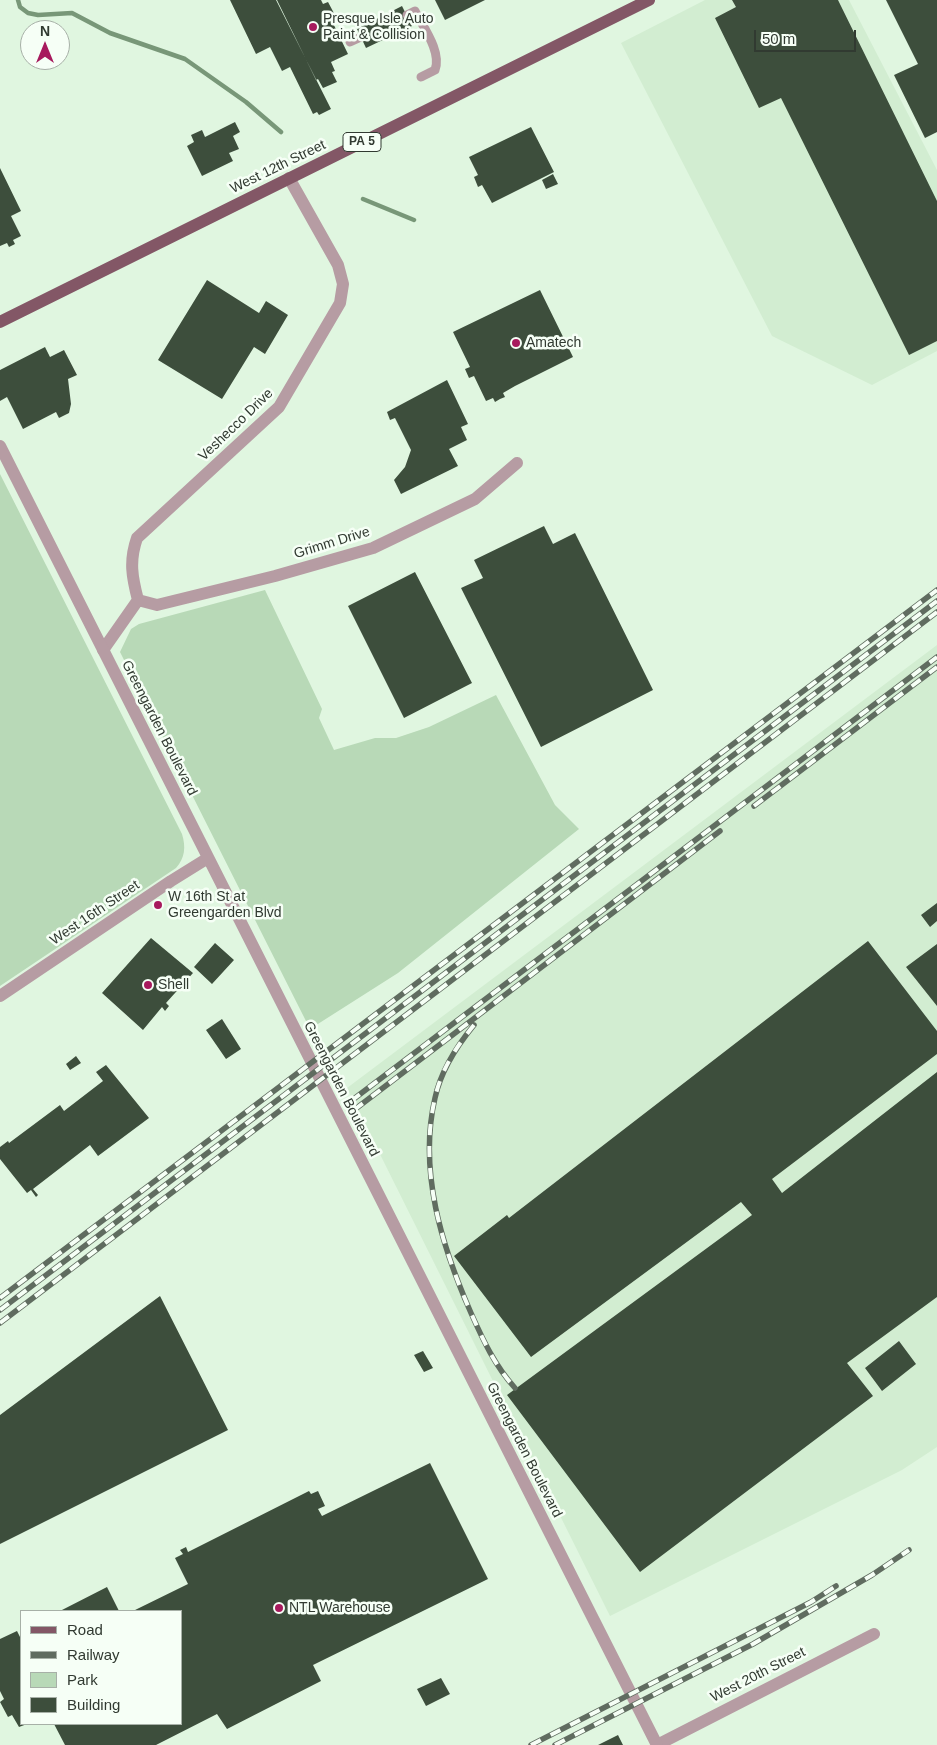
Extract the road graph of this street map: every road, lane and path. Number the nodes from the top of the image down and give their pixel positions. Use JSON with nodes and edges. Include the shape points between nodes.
{"nodes":[{"id":1,"x":649,"y":0,"type":"edge"},
{"id":2,"x":407,"y":15,"type":"dead end"},
{"id":3,"x":360,"y":37,"type":"dead end"},
{"id":4,"x":350,"y":42,"type":"dead end"},
{"id":5,"x":421,"y":77,"type":"dead end"},
{"id":6,"x":289,"y":178,"type":"junction"},
{"id":7,"x":0,"y":322,"type":"edge"},
{"id":8,"x":0,"y":446,"type":"edge"},
{"id":9,"x":517,"y":463,"type":"dead end"},
{"id":10,"x":138,"y":600,"type":"junction"},
{"id":11,"x":103,"y":650,"type":"junction"},
{"id":12,"x":208,"y":858,"type":"junction"},
{"id":13,"x":0,"y":996,"type":"edge"},
{"id":14,"x":874,"y":1634,"type":"dead end"},
{"id":15,"x":657,"y":1745,"type":"edge"}],
"edges":[{"from":1,"to":6,"type":"main road","name":"West 12th Street","number":"PA 5"},
{"from":2,"to":5,"type":"lane","via":[[415,11],[437,60],[435,70]]},
{"from":3,"to":4,"type":"lane"},
{"from":6,"to":7,"type":"main road","name":"West 12th Street","number":"PA 5"},
{"from":6,"to":10,"type":"street","name":"Veshecco Drive","via":[[338,265],[343,284],[340,303],[279,407],[137,538],[131,554],[131,573]]},
{"from":8,"to":11,"type":"street","name":"Greengarden Boulevard"},
{"from":9,"to":10,"type":"street","name":"Grimm Drive","via":[[475,498],[373,548],[157,605]]},
{"from":10,"to":11,"type":"street"},
{"from":11,"to":12,"type":"street","name":"Greengarden Boulevard"},
{"from":12,"to":13,"type":"street","name":"West 16th Street"},
{"from":12,"to":15,"type":"street","name":"Greengarden Boulevard"},
{"from":14,"to":15,"type":"street","name":"West 20th Street"}]}
